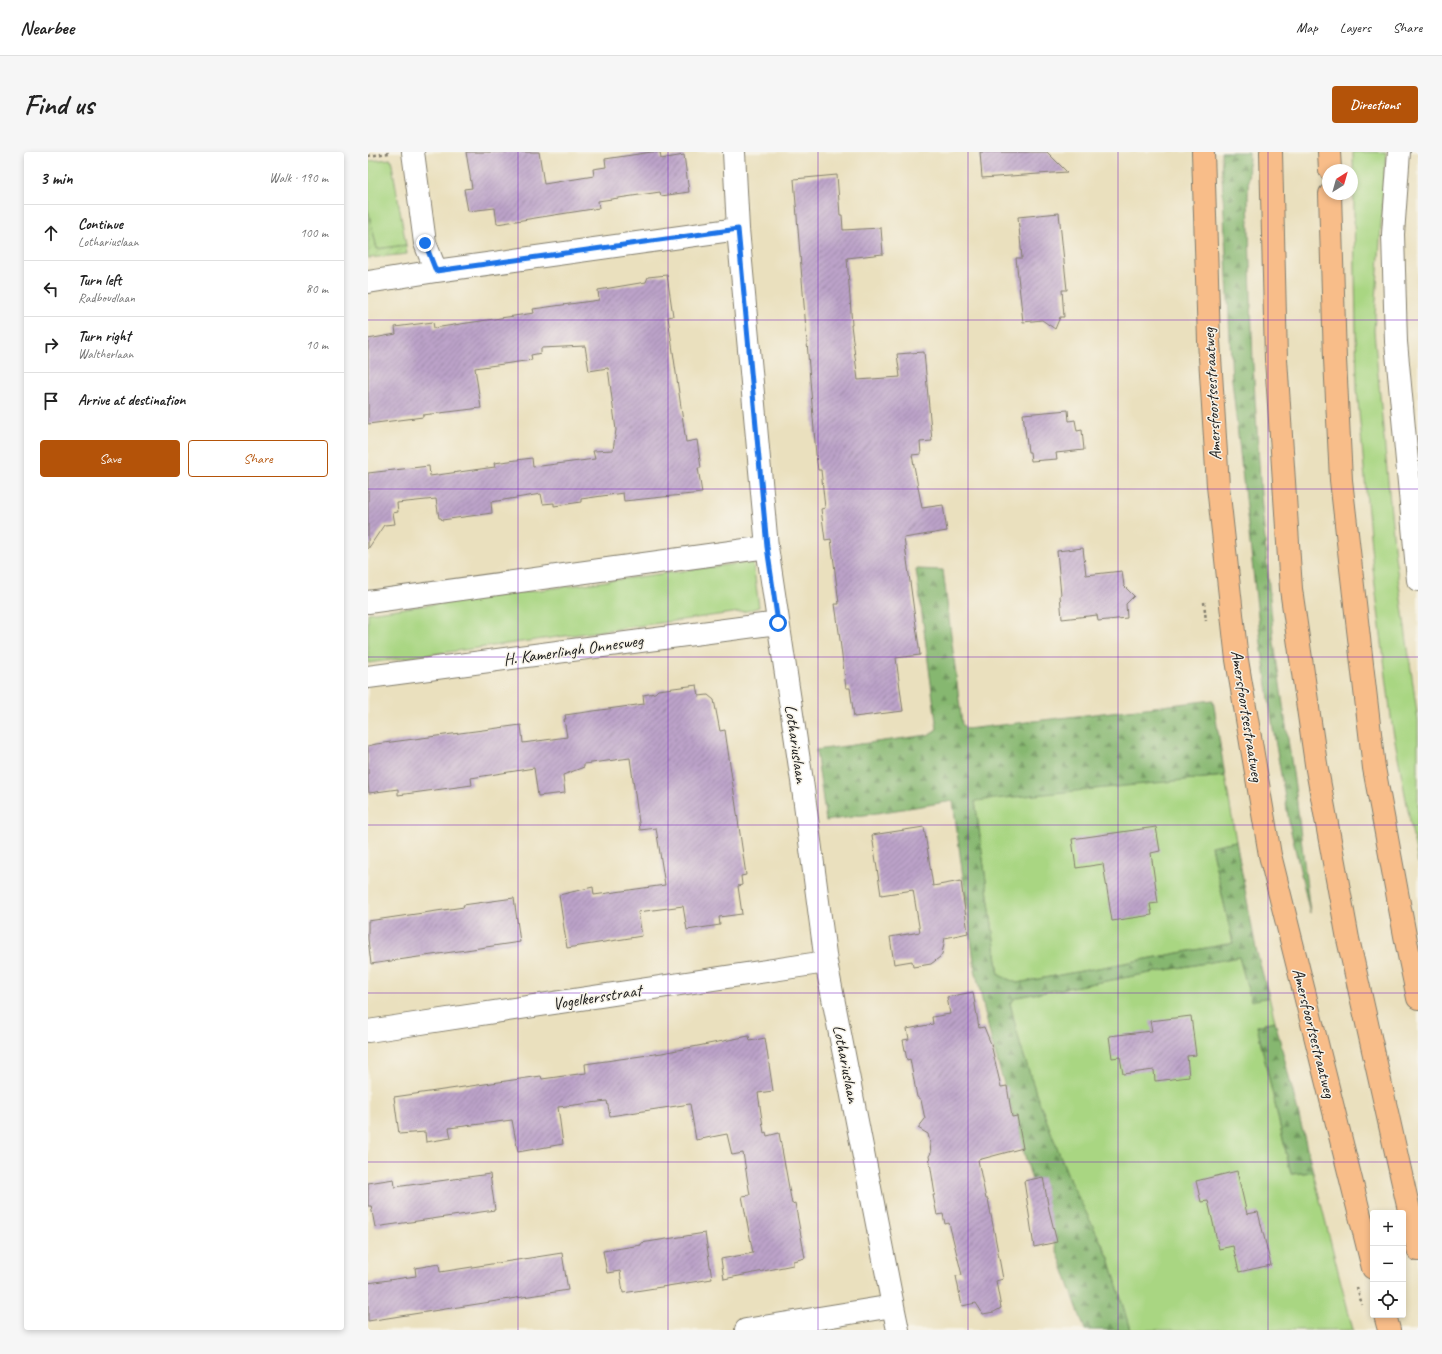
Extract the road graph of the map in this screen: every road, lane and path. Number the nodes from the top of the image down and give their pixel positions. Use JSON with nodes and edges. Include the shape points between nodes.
{"nodes":[{"id":1,"x":394,"y":152,"type":"edge"},
{"id":2,"x":413,"y":152,"type":"edge"},
{"id":3,"x":734,"y":152,"type":"edge"},
{"id":4,"x":1203,"y":152,"type":"edge"},
{"id":5,"x":1271,"y":152,"type":"edge"},
{"id":6,"x":1329,"y":152,"type":"edge"},
{"id":7,"x":1399,"y":152,"type":"edge"},
{"id":8,"x":368,"y":156,"type":"edge"},
{"id":9,"x":1330,"y":164,"type":"edge"},
{"id":10,"x":1330,"y":200,"type":"edge"},
{"id":11,"x":738,"y":229,"type":"junction"},
{"id":12,"x":436,"y":271,"type":"junction"},
{"id":13,"x":368,"y":282,"type":"edge"},
{"id":14,"x":767,"y":547,"type":"junction"},
{"id":15,"x":1418,"y":580,"type":"edge"},
{"id":16,"x":368,"y":602,"type":"edge"},
{"id":17,"x":778,"y":623,"type":"junction"},
{"id":18,"x":368,"y":677,"type":"edge"},
{"id":19,"x":826,"y":962,"type":"junction"},
{"id":20,"x":1418,"y":998,"type":"edge"},
{"id":21,"x":368,"y":1031,"type":"edge"},
{"id":22,"x":1418,"y":1250,"type":"edge"},
{"id":23,"x":1370,"y":1256,"type":"edge"},
{"id":24,"x":893,"y":1306,"type":"junction"},
{"id":25,"x":1386,"y":1318,"type":"edge"},
{"id":26,"x":746,"y":1330,"type":"edge"},
{"id":27,"x":898,"y":1330,"type":"edge"},
{"id":28,"x":1389,"y":1330,"type":"edge"}],
"edges":[{"from":1,"to":8,"type":"path"},
{"from":2,"to":12,"type":"street","via":[[425,243]]},
{"from":3,"to":11,"type":"street","name":"Lothariuslaan"},
{"from":4,"to":23,"type":"main road","name":"Amersfoortsestraatweg","via":[[1209,341],[1218,486],[1237,660],[1270,856]]},
{"from":5,"to":22,"type":"main road","via":[[1276,360],[1291,589],[1316,764],[1348,939]]},
{"from":6,"to":9,"type":"main road"},
{"from":7,"to":15,"type":"street","via":[[1393,234],[1396,342]]},
{"from":10,"to":20,"type":"main road","via":[[1341,480],[1350,563],[1374,768]]},
{"from":11,"to":12,"type":"street"},
{"from":11,"to":14,"type":"street","name":"Lothariuslaan"},
{"from":12,"to":13,"type":"street"},
{"from":14,"to":16,"type":"street"},
{"from":14,"to":17,"type":"street","name":"Lothariuslaan"},
{"from":17,"to":18,"type":"street","name":"H. Kamerlingh Onnesweg"},
{"from":17,"to":19,"type":"street","name":"Lothariuslaan"},
{"from":19,"to":21,"type":"street","name":"Vogelkersstraat"},
{"from":19,"to":24,"type":"street","name":"Lothariuslaan"},
{"from":24,"to":26,"type":"street"},
{"from":24,"to":27,"type":"street","name":"Lothariuslaan"},
{"from":25,"to":28,"type":"main road"}]}
